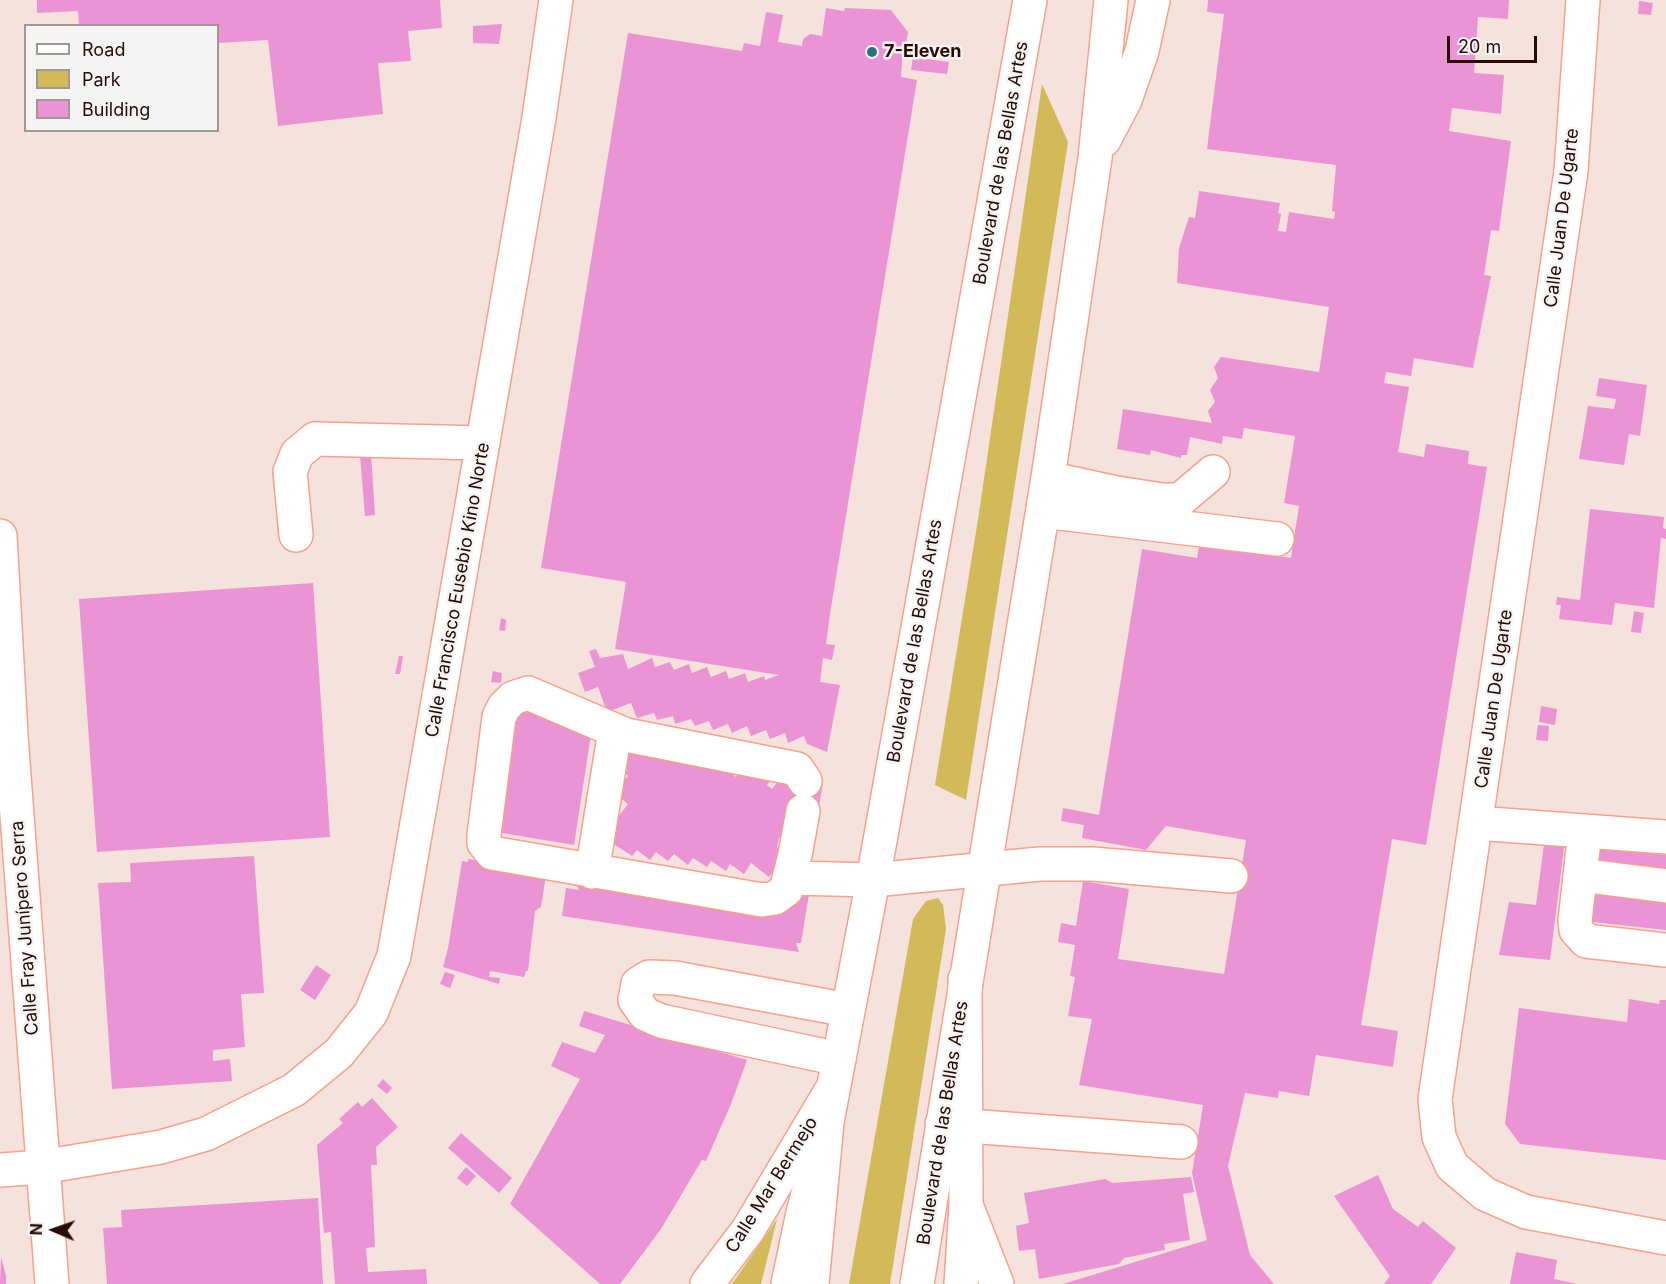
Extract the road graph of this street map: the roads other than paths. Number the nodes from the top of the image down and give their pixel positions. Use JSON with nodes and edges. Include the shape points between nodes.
{"nodes":[{"id":1,"x":556,"y":0,"type":"edge"},
{"id":2,"x":1030,"y":0,"type":"edge"},
{"id":3,"x":1111,"y":0,"type":"edge"},
{"id":4,"x":1153,"y":0,"type":"edge"},
{"id":5,"x":1583,"y":0,"type":"edge"},
{"id":6,"x":1095,"y":158,"type":"junction"},
{"id":7,"x":483,"y":443,"type":"junction"},
{"id":8,"x":1213,"y":472,"type":"dead end"},
{"id":9,"x":1048,"y":478,"type":"junction"},
{"id":10,"x":1043,"y":512,"type":"junction"},
{"id":11,"x":296,"y":535,"type":"dead end"},
{"id":12,"x":0,"y":536,"type":"edge"},
{"id":13,"x":1277,"y":539,"type":"dead end"},
{"id":14,"x":615,"y":731,"type":"junction"},
{"id":15,"x":6,"y":735,"type":"edge"},
{"id":16,"x":1476,"y":823,"type":"junction"},
{"id":17,"x":1585,"y":831,"type":"junction"},
{"id":18,"x":1666,"y":837,"type":"edge"},
{"id":19,"x":793,"y":864,"type":"junction"},
{"id":20,"x":987,"y":869,"type":"junction"},
{"id":21,"x":592,"y":872,"type":"junction"},
{"id":22,"x":1580,"y":875,"type":"junction"},
{"id":23,"x":1231,"y":876,"type":"dead end"},
{"id":24,"x":873,"y":880,"type":"junction"},
{"id":25,"x":1666,"y":885,"type":"edge"},
{"id":26,"x":1666,"y":950,"type":"edge"},
{"id":27,"x":848,"y":1010,"type":"junction"},
{"id":28,"x":837,"y":1072,"type":"junction"},
{"id":29,"x":827,"y":1122,"type":"junction"},
{"id":30,"x":954,"y":1125,"type":"junction"},
{"id":31,"x":1181,"y":1142,"type":"dead end"},
{"id":32,"x":42,"y":1167,"type":"junction"},
{"id":33,"x":0,"y":1170,"type":"edge"},
{"id":34,"x":966,"y":1205,"type":"junction"},
{"id":35,"x":1666,"y":1238,"type":"edge"},
{"id":36,"x":52,"y":1284,"type":"edge"},
{"id":37,"x":707,"y":1284,"type":"edge"},
{"id":38,"x":788,"y":1284,"type":"edge"},
{"id":39,"x":812,"y":1284,"type":"edge"},
{"id":40,"x":917,"y":1284,"type":"edge"},
{"id":41,"x":961,"y":1284,"type":"edge"},
{"id":42,"x":996,"y":1284,"type":"edge"}],
"edges":[{"from":1,"to":7,"type":"main road","name":"Calle Francisco Eusebio Kino Norte"},
{"from":2,"to":24,"type":"main road","name":"Boulevard de las Bellas Artes"},
{"from":3,"to":6,"type":"main road","name":"Boulevard de las Bellas Artes"},
{"from":4,"to":6,"type":"main road","via":[[1142,51],[1125,100]]},
{"from":5,"to":16,"type":"main road","name":"Calle Juan De Ugarte","via":[[1571,171]]},
{"from":6,"to":9,"type":"main road","name":"Boulevard de las Bellas Artes"},
{"from":7,"to":11,"type":"main road","via":[[315,439],[297,454],[290,472]]},
{"from":7,"to":32,"type":"main road","name":"Calle Francisco Eusebio Kino Norte","via":[[394,957],[371,1013],[339,1053],[294,1090],[244,1117],[206,1134],[161,1147]]},
{"from":8,"to":9,"type":"main road","via":[[1180,500],[1117,493]]},
{"from":9,"to":10,"type":"main road","name":"Boulevard de las Bellas Artes"},
{"from":10,"to":13,"type":"main road"},
{"from":10,"to":20,"type":"main road","name":"Boulevard de las Bellas Artes"},
{"from":12,"to":15,"type":"main road","name":"Calle Fray Junípero Serra"},
{"from":14,"to":19,"type":"main road","via":[[797,769],[804,796]]},
{"from":14,"to":21,"type":"main road"},
{"from":14,"to":21,"type":"main road","via":[[528,693],[513,698],[500,717],[484,835],[487,849],[501,856]]},
{"from":15,"to":32,"type":"main road","name":"Calle Fray Junípero Serra"},
{"from":16,"to":17,"type":"main road"},
{"from":16,"to":35,"type":"main road","name":"Calle Juan De Ugarte","via":[[1435,1099],[1439,1137],[1452,1166],[1485,1194],[1526,1212]]},
{"from":17,"to":18,"type":"main road"},
{"from":17,"to":22,"type":"main road"},
{"from":19,"to":21,"type":"main road","via":[[786,890],[775,898],[762,900]]},
{"from":19,"to":24,"type":"main road"},
{"from":20,"to":23,"type":"main road","via":[[1093,864]]},
{"from":20,"to":24,"type":"main road"},
{"from":20,"to":30,"type":"main road","name":"Boulevard de las Bellas Artes","via":[[965,979]]},
{"from":22,"to":25,"type":"main road"},
{"from":22,"to":26,"type":"main road","via":[[1575,921],[1576,930],[1586,941]]},
{"from":24,"to":27,"type":"main road","name":"Boulevard de las Bellas Artes"},
{"from":27,"to":28,"type":"main road","name":"Boulevard de las Bellas Artes"},
{"from":27,"to":28,"type":"main road","via":[[675,978],[649,977],[638,984],[635,1000],[645,1014],[661,1021]]},
{"from":28,"to":29,"type":"main road","name":"Boulevard de las Bellas Artes"},
{"from":28,"to":37,"type":"main road","name":"Calle Mar Bermejo","via":[[748,1230]]},
{"from":29,"to":38,"type":"main road"},
{"from":29,"to":39,"type":"main road","name":"Boulevard de las Bellas Artes"},
{"from":30,"to":31,"type":"main road"},
{"from":30,"to":34,"type":"main road"},
{"from":30,"to":40,"type":"main road","name":"Boulevard de las Bellas Artes"},
{"from":32,"to":33,"type":"main road","name":"Calle Francisco Eusebio Kino Norte"},
{"from":32,"to":36,"type":"main road","name":"Calle Fray Junípero Serra"},
{"from":34,"to":41,"type":"main road"},
{"from":34,"to":42,"type":"main road"}]}
